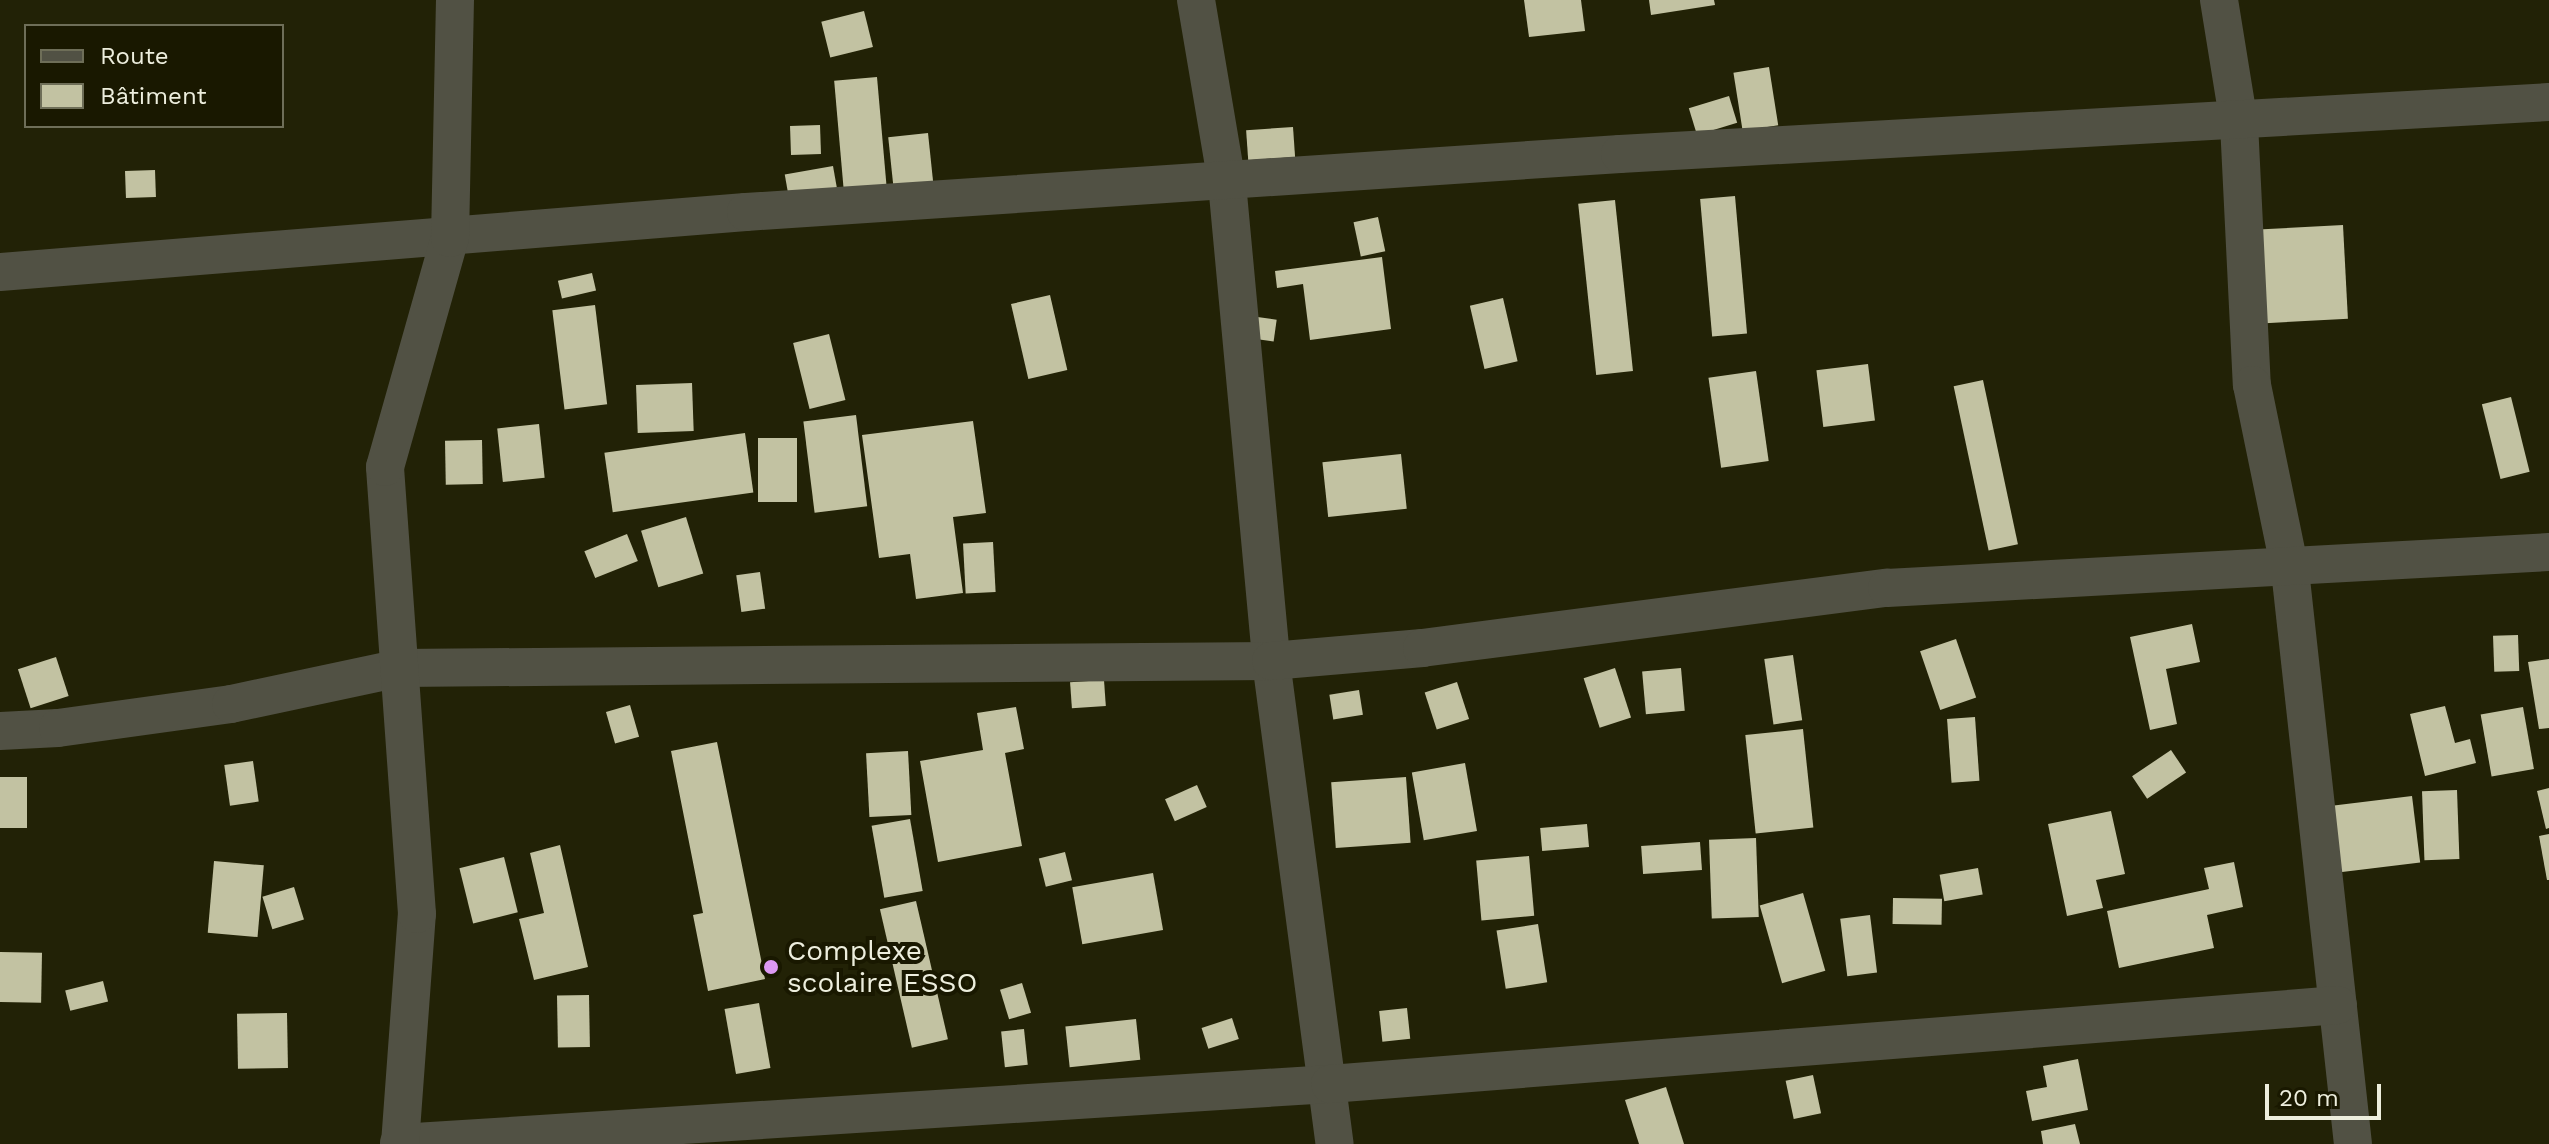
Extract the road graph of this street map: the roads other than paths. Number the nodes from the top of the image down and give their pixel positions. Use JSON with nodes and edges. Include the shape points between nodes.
{"nodes":[{"id":1,"x":455,"y":0,"type":"edge"},
{"id":2,"x":1196,"y":0,"type":"edge"},
{"id":3,"x":2219,"y":0,"type":"edge"},
{"id":4,"x":2549,"y":102,"type":"edge"},
{"id":5,"x":2239,"y":123,"type":"junction"},
{"id":6,"x":1227,"y":183,"type":"junction"},
{"id":7,"x":450,"y":238,"type":"junction"},
{"id":8,"x":0,"y":272,"type":"edge"},
{"id":9,"x":2549,"y":552,"type":"edge"},
{"id":10,"x":2290,"y":570,"type":"junction"},
{"id":11,"x":1271,"y":661,"type":"junction"},
{"id":12,"x":400,"y":668,"type":"junction"},
{"id":13,"x":0,"y":731,"type":"edge"},
{"id":14,"x":2338,"y":1005,"type":"junction"},
{"id":15,"x":1330,"y":1084,"type":"junction"},
{"id":16,"x":400,"y":1144,"type":"edge"},
{"id":17,"x":1335,"y":1144,"type":"edge"},
{"id":18,"x":2353,"y":1144,"type":"edge"}],
"edges":[{"from":1,"to":7,"type":"street"},
{"from":2,"to":6,"type":"street"},
{"from":3,"to":5,"type":"street"},
{"from":4,"to":5,"type":"street"},
{"from":5,"to":6,"type":"street","via":[[1620,154]]},
{"from":5,"to":10,"type":"street","via":[[2252,385]]},
{"from":6,"to":7,"type":"street","via":[[746,212]]},
{"from":6,"to":11,"type":"street"},
{"from":7,"to":8,"type":"street"},
{"from":7,"to":12,"type":"street","via":[[385,467]]},
{"from":9,"to":10,"type":"street"},
{"from":10,"to":11,"type":"street","via":[[1887,588],[1422,648]]},
{"from":10,"to":14,"type":"street"},
{"from":11,"to":12,"type":"street"},
{"from":11,"to":15,"type":"street"},
{"from":12,"to":13,"type":"street","via":[[231,704]]},
{"from":12,"to":16,"type":"street","via":[[417,914]]},
{"from":14,"to":15,"type":"street"},
{"from":14,"to":18,"type":"street"},
{"from":15,"to":16,"type":"street"},
{"from":15,"to":17,"type":"street"}]}
